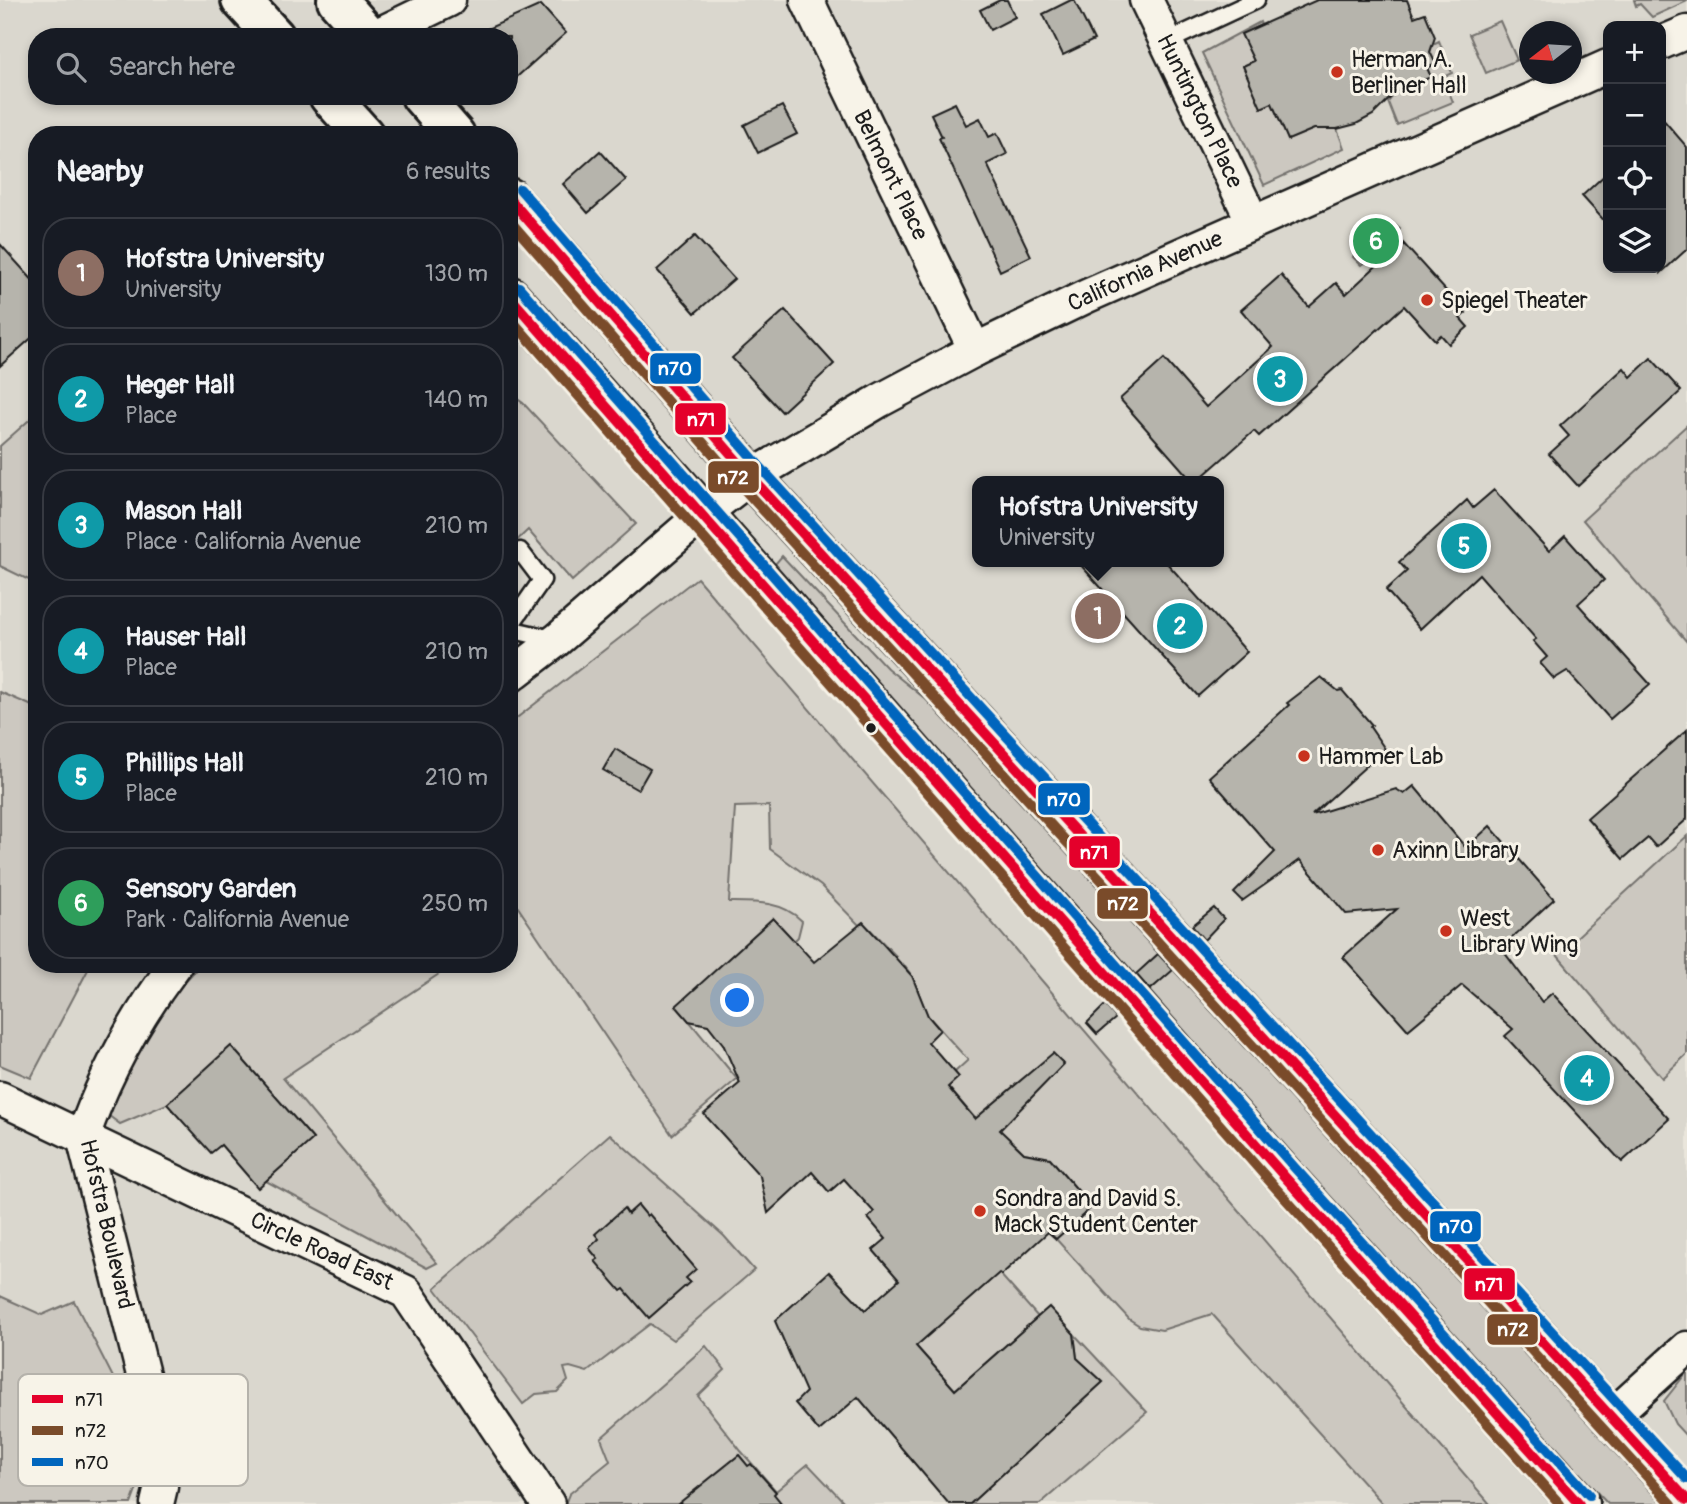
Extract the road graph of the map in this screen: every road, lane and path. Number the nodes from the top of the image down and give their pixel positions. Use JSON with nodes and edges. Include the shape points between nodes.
{"nodes":[{"id":1,"x":241,"y":0,"type":"edge"},
{"id":2,"x":337,"y":0,"type":"edge"},
{"id":3,"x":449,"y":0,"type":"edge"},
{"id":4,"x":807,"y":0,"type":"edge"},
{"id":5,"x":1146,"y":0,"type":"edge"},
{"id":6,"x":1256,"y":0,"type":"edge"},
{"id":7,"x":267,"y":28,"type":"edge"},
{"id":8,"x":363,"y":28,"type":"edge"},
{"id":9,"x":390,"y":28,"type":"edge"},
{"id":10,"x":1687,"y":32,"type":"edge"},
{"id":11,"x":1666,"y":41,"type":"edge"},
{"id":12,"x":1166,"y":42,"type":"junction"},
{"id":13,"x":1603,"y":68,"type":"edge"},
{"id":14,"x":337,"y":105,"type":"edge"},
{"id":15,"x":429,"y":105,"type":"edge"},
{"id":16,"x":356,"y":126,"type":"edge"},
{"id":17,"x":447,"y":126,"type":"edge"},
{"id":18,"x":518,"y":208,"type":"edge"},
{"id":19,"x":1253,"y":222,"type":"junction"},
{"id":20,"x":518,"y":306,"type":"edge"},
{"id":21,"x":975,"y":350,"type":"junction"},
{"id":22,"x":751,"y":477,"type":"junction"},
{"id":23,"x":704,"y":514,"type":"junction"},
{"id":24,"x":518,"y":552,"type":"edge"},
{"id":25,"x":518,"y":615,"type":"edge"},
{"id":26,"x":518,"y":630,"type":"edge"},
{"id":27,"x":557,"y":639,"type":"junction"},
{"id":28,"x":518,"y":670,"type":"edge"},
{"id":29,"x":169,"y":973,"type":"edge"},
{"id":30,"x":0,"y":1098,"type":"edge"},
{"id":31,"x":83,"y":1137,"type":"junction"},
{"id":32,"x":1687,"y":1348,"type":"edge"},
{"id":33,"x":143,"y":1374,"type":"edge"},
{"id":34,"x":1611,"y":1417,"type":"junction"},
{"id":35,"x":160,"y":1486,"type":"edge"},
{"id":36,"x":1687,"y":1500,"type":"edge"},
{"id":37,"x":157,"y":1504,"type":"edge"},
{"id":38,"x":548,"y":1504,"type":"edge"},
{"id":39,"x":1579,"y":1504,"type":"edge"}],
"edges":[{"from":1,"to":7,"type":"main road"},
{"from":2,"to":8,"type":"main road"},
{"from":3,"to":9,"type":"street"},
{"from":4,"to":21,"type":"street","name":"Belmont Place"},
{"from":5,"to":12,"type":"street","name":"Huntington Place"},
{"from":6,"to":12,"type":"lane"},
{"from":10,"to":11,"type":"street"},
{"from":12,"to":19,"type":"street","name":"Huntington Place"},
{"from":13,"to":19,"type":"street","name":"California Avenue"},
{"from":14,"to":16,"type":"main road"},
{"from":15,"to":17,"type":"main road"},
{"from":18,"to":22,"type":"main road"},
{"from":19,"to":21,"type":"street","name":"California Avenue"},
{"from":20,"to":23,"type":"main road"},
{"from":21,"to":22,"type":"street","name":"California Avenue"},
{"from":22,"to":23,"type":"street","name":"California Avenue"},
{"from":22,"to":34,"type":"main road"},
{"from":23,"to":27,"type":"street"},
{"from":23,"to":39,"type":"main road","via":[[1284,1176]]},
{"from":24,"to":25,"type":"lane","via":[[542,580]]},
{"from":26,"to":27,"type":"lane"},
{"from":27,"to":28,"type":"street"},
{"from":29,"to":31,"type":"street","name":"Hofstra Boulevard","via":[[148,1001],[94,1105]]},
{"from":30,"to":31,"type":"street","name":"Circle Road East"},
{"from":31,"to":33,"type":"street","name":"Hofstra Boulevard"},
{"from":31,"to":38,"type":"street","name":"Circle Road East","via":[[407,1292]]},
{"from":32,"to":34,"type":"street"},
{"from":34,"to":36,"type":"main road"},
{"from":35,"to":37,"type":"street","name":"Hofstra Boulevard"}]}
